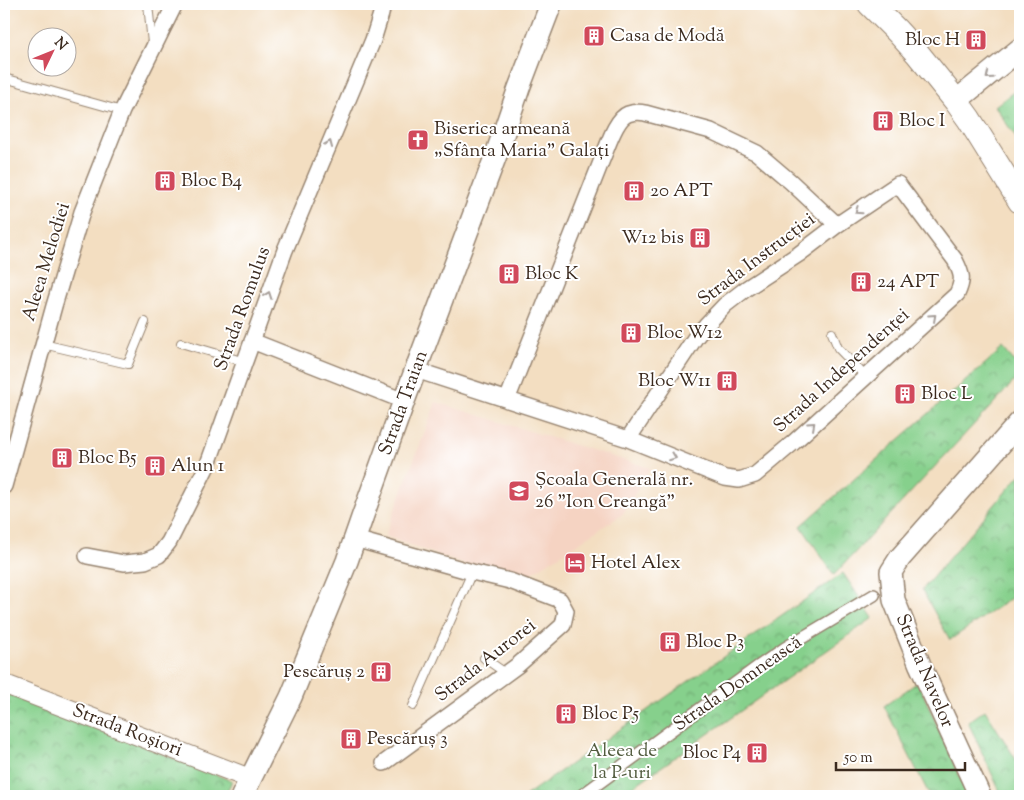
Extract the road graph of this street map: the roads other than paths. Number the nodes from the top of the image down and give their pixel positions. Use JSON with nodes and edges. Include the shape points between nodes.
{"nodes":[{"id":1,"x":148,"y":4,"type":"edge"},
{"id":2,"x":175,"y":4,"type":"edge"},
{"id":3,"x":383,"y":4,"type":"edge"},
{"id":4,"x":551,"y":4,"type":"edge"},
{"id":5,"x":870,"y":4,"type":"edge"},
{"id":6,"x":153,"y":47,"type":"junction"},
{"id":7,"x":1020,"y":49,"type":"edge"},
{"id":8,"x":4,"y":78,"type":"edge"},
{"id":9,"x":956,"y":101,"type":"junction"},
{"id":10,"x":122,"y":111,"type":"junction"},
{"id":11,"x":898,"y":184,"type":"joint"},
{"id":12,"x":1020,"y":201,"type":"edge"},
{"id":13,"x":837,"y":225,"type":"junction"},
{"id":14,"x":144,"y":322,"type":"dead end"},
{"id":15,"x":832,"y":333,"type":"dead end"},
{"id":16,"x":252,"y":341,"type":"junction"},
{"id":17,"x":181,"y":343,"type":"dead end"},
{"id":18,"x":43,"y":344,"type":"junction"},
{"id":19,"x":245,"y":362,"type":"junction"},
{"id":20,"x":416,"y":370,"type":"junction"},
{"id":21,"x":866,"y":377,"type":"junction"},
{"id":22,"x":507,"y":400,"type":"junction"},
{"id":23,"x":404,"y":401,"type":"junction"},
{"id":24,"x":1020,"y":422,"type":"edge"},
{"id":25,"x":628,"y":440,"type":"junction"},
{"id":26,"x":4,"y":486,"type":"edge"},
{"id":27,"x":355,"y":539,"type":"junction"},
{"id":28,"x":87,"y":556,"type":"dead end"},
{"id":29,"x":472,"y":572,"type":"junction"},
{"id":30,"x":884,"y":597,"type":"junction"},
{"id":31,"x":484,"y":658,"type":"dead end"},
{"id":32,"x":507,"y":674,"type":"junction"},
{"id":33,"x":4,"y":684,"type":"edge"},
{"id":34,"x":413,"y":706,"type":"dead end"},
{"id":35,"x":384,"y":763,"type":"dead end"},
{"id":36,"x":246,"y":788,"type":"edge"},
{"id":37,"x":581,"y":796,"type":"edge"},
{"id":38,"x":980,"y":796,"type":"edge"}],
"edges":[{"from":1,"to":6,"type":"lane"},
{"from":2,"to":6,"type":"street","name":"Aleea Melodiei"},
{"from":16,"to":3,"type":"street","name":"Strada Romulus","one_way":true,"via":[[285,250],[373,40]]},
{"from":4,"to":20,"type":"main road","name":"Strada Traian"},
{"from":5,"to":9,"type":"main road","via":[[897,30]]},
{"from":6,"to":10,"type":"street","name":"Aleea Melodiei"},
{"from":7,"to":9,"type":"main road","one_way":true},
{"from":8,"to":10,"type":"lane"},
{"from":9,"to":12,"type":"main road"},
{"from":10,"to":18,"type":"street","name":"Aleea Melodiei","via":[[82,212]]},
{"from":11,"to":13,"type":"street","name":"Strada Instrucției","one_way":true},
{"from":21,"to":11,"type":"street","name":"Strada Independenței","one_way":true,"via":[[958,294],[962,284],[956,260]]},
{"from":13,"to":22,"type":"street","via":[[762,157],[738,143],[710,131],[645,113],[636,112],[623,117],[605,152]]},
{"from":13,"to":25,"type":"street","name":"Strada Instrucției","via":[[747,288],[706,325]]},
{"from":14,"to":18,"type":"lane","via":[[128,364]]},
{"from":15,"to":21,"type":"lane","via":[[838,348]]},
{"from":16,"to":19,"type":"street","name":"Strada Romulus"},
{"from":16,"to":23,"type":"street"},
{"from":17,"to":19,"type":"lane"},
{"from":18,"to":26,"type":"street","name":"Aleea Melodiei"},
{"from":19,"to":28,"type":"street","name":"Strada Romulus","via":[[208,464],[160,555],[145,561],[124,563]]},
{"from":20,"to":22,"type":"street","name":"Strada Independenței"},
{"from":20,"to":23,"type":"main road","name":"Strada Traian"},
{"from":25,"to":21,"type":"street","name":"Strada Independenței","one_way":true,"via":[[725,478],[739,480],[755,475]]},
{"from":22,"to":25,"type":"street","name":"Strada Independenței"},
{"from":23,"to":27,"type":"main road","name":"Strada Traian"},
{"from":24,"to":30,"type":"main road","via":[[900,558],[891,572]]},
{"from":27,"to":29,"type":"street","name":"Strada Aurorei"},
{"from":27,"to":36,"type":"main road","name":"Strada Traian","via":[[290,697]]},
{"from":29,"to":32,"type":"street","name":"Strada Aurorei","via":[[510,581],[560,600],[566,612],[563,625]]},
{"from":29,"to":34,"type":"lane"},
{"from":30,"to":37,"type":"street","name":"Strada Domnească","via":[[785,648]]},
{"from":30,"to":38,"type":"main road","name":"Strada Navelor","via":[[920,665]]},
{"from":31,"to":32,"type":"lane"},
{"from":32,"to":35,"type":"street","name":"Strada Aurorei"},
{"from":33,"to":36,"type":"street","name":"Strada Roșiori"}]}
